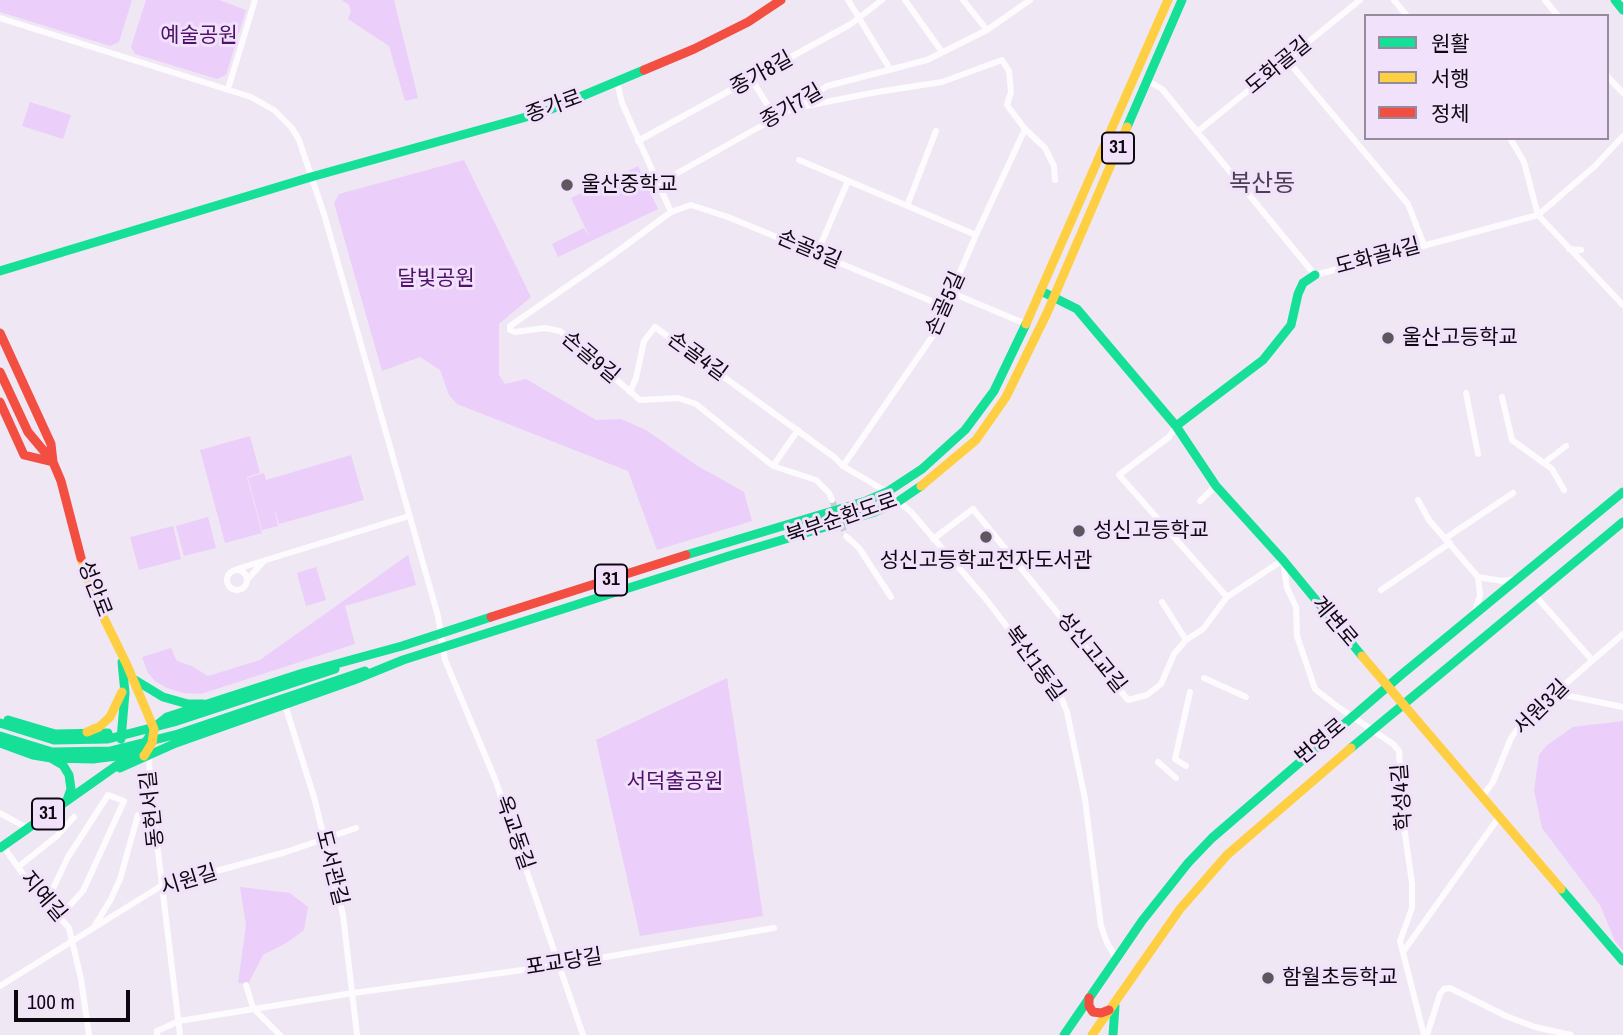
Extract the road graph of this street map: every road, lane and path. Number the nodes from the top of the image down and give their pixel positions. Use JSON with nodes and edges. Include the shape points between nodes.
{"nodes":[{"id":1,"x":255,"y":0,"type":"edge"},
{"id":2,"x":781,"y":0,"type":"edge"},
{"id":3,"x":848,"y":0,"type":"edge"},
{"id":4,"x":882,"y":0,"type":"edge"},
{"id":5,"x":905,"y":0,"type":"edge"},
{"id":6,"x":963,"y":0,"type":"edge"},
{"id":7,"x":1030,"y":0,"type":"edge"},
{"id":8,"x":1168,"y":0,"type":"edge"},
{"id":9,"x":1183,"y":0,"type":"edge"},
{"id":10,"x":1360,"y":0,"type":"edge"},
{"id":11,"x":1394,"y":0,"type":"edge"},
{"id":12,"x":1545,"y":0,"type":"edge"},
{"id":13,"x":1615,"y":0,"type":"edge"},
{"id":14,"x":1623,"y":10,"type":"edge"},
{"id":15,"x":1405,"y":14,"type":"edge"},
{"id":16,"x":1556,"y":14,"type":"edge"},
{"id":17,"x":0,"y":18,"type":"edge"},
{"id":18,"x":860,"y":18,"type":"junction"},
{"id":19,"x":987,"y":30,"type":"junction"},
{"id":20,"x":942,"y":52,"type":"junction"},
{"id":21,"x":1287,"y":60,"type":"junction"},
{"id":22,"x":890,"y":69,"type":"junction"},
{"id":23,"x":1609,"y":78,"type":"edge"},
{"id":24,"x":752,"y":80,"type":"junction"},
{"id":25,"x":1146,"y":80,"type":"junction"},
{"id":26,"x":617,"y":82,"type":"junction"},
{"id":27,"x":228,"y":89,"type":"junction"},
{"id":28,"x":1623,"y":93,"type":"edge"},
{"id":29,"x":793,"y":108,"type":"junction"},
{"id":30,"x":775,"y":117,"type":"junction"},
{"id":31,"x":1025,"y":129,"type":"junction"},
{"id":32,"x":936,"y":131,"type":"dead end"},
{"id":33,"x":1197,"y":132,"type":"junction"},
{"id":34,"x":1623,"y":136,"type":"edge"},
{"id":35,"x":1511,"y":140,"type":"edge"},
{"id":36,"x":638,"y":141,"type":"junction"},
{"id":37,"x":799,"y":160,"type":"dead end"},
{"id":38,"x":311,"y":177,"type":"junction"},
{"id":39,"x":1055,"y":180,"type":"dead end"},
{"id":40,"x":848,"y":181,"type":"junction"},
{"id":41,"x":658,"y":184,"type":"junction"},
{"id":42,"x":907,"y":206,"type":"junction"},
{"id":43,"x":671,"y":212,"type":"junction"},
{"id":44,"x":1538,"y":215,"type":"junction"},
{"id":45,"x":976,"y":235,"type":"junction"},
{"id":46,"x":1424,"y":245,"type":"junction"},
{"id":47,"x":1569,"y":249,"type":"junction"},
{"id":48,"x":1580,"y":250,"type":"dead end"},
{"id":49,"x":817,"y":253,"type":"junction"},
{"id":50,"x":0,"y":271,"type":"edge"},
{"id":51,"x":1315,"y":275,"type":"junction"},
{"id":52,"x":1041,"y":291,"type":"junction"},
{"id":53,"x":952,"y":293,"type":"junction"},
{"id":54,"x":1054,"y":296,"type":"junction"},
{"id":55,"x":1623,"y":305,"type":"edge"},
{"id":56,"x":946,"y":307,"type":"junction"},
{"id":57,"x":1026,"y":324,"type":"junction"},
{"id":58,"x":0,"y":333,"type":"edge"},
{"id":59,"x":0,"y":372,"type":"edge"},
{"id":60,"x":630,"y":392,"type":"junction"},
{"id":61,"x":1466,"y":393,"type":"dead end"},
{"id":62,"x":1502,"y":397,"type":"dead end"},
{"id":63,"x":0,"y":402,"type":"edge"},
{"id":64,"x":1176,"y":426,"type":"junction"},
{"id":65,"x":798,"y":430,"type":"junction"},
{"id":66,"x":1566,"y":446,"type":"dead end"},
{"id":67,"x":1478,"y":454,"type":"dead end"},
{"id":68,"x":53,"y":462,"type":"junction"},
{"id":69,"x":1544,"y":463,"type":"junction"},
{"id":70,"x":773,"y":466,"type":"junction"},
{"id":71,"x":843,"y":466,"type":"junction"},
{"id":72,"x":1216,"y":486,"type":"junction"},
{"id":73,"x":1564,"y":490,"type":"dead end"},
{"id":74,"x":887,"y":492,"type":"junction"},
{"id":75,"x":1623,"y":492,"type":"edge"},
{"id":76,"x":1513,"y":493,"type":"dead end"},
{"id":77,"x":832,"y":500,"type":"tunnel mouth"},
{"id":78,"x":1418,"y":500,"type":"dead end"},
{"id":79,"x":899,"y":501,"type":"junction"},
{"id":80,"x":1200,"y":501,"type":"dead end"},
{"id":81,"x":409,"y":516,"type":"junction"},
{"id":82,"x":1623,"y":522,"type":"edge"},
{"id":83,"x":846,"y":536,"type":"tunnel mouth"},
{"id":84,"x":933,"y":538,"type":"junction"},
{"id":85,"x":1448,"y":540,"type":"junction"},
{"id":86,"x":1283,"y":560,"type":"junction"},
{"id":87,"x":263,"y":561,"type":"junction"},
{"id":88,"x":237,"y":569,"type":"junction"},
{"id":89,"x":1478,"y":577,"type":"junction"},
{"id":90,"x":1516,"y":579,"type":"junction"},
{"id":91,"x":247,"y":580,"type":"junction"},
{"id":92,"x":1381,"y":590,"type":"dead end"},
{"id":93,"x":1534,"y":594,"type":"junction"},
{"id":94,"x":891,"y":597,"type":"dead end"},
{"id":95,"x":1227,"y":597,"type":"junction"},
{"id":96,"x":1162,"y":602,"type":"dead end"},
{"id":97,"x":1474,"y":614,"type":"junction"},
{"id":98,"x":441,"y":634,"type":"junction"},
{"id":99,"x":1623,"y":634,"type":"edge"},
{"id":100,"x":1186,"y":640,"type":"junction"},
{"id":101,"x":399,"y":647,"type":"junction"},
{"id":102,"x":442,"y":648,"type":"junction"},
{"id":103,"x":403,"y":660,"type":"junction"},
{"id":104,"x":1592,"y":660,"type":"junction"},
{"id":105,"x":128,"y":677,"type":"junction"},
{"id":106,"x":1204,"y":678,"type":"dead end"},
{"id":107,"x":1387,"y":686,"type":"junction"},
{"id":108,"x":1190,"y":692,"type":"dead end"},
{"id":109,"x":1555,"y":693,"type":"junction"},
{"id":110,"x":1246,"y":697,"type":"dead end"},
{"id":111,"x":208,"y":704,"type":"junction"},
{"id":112,"x":1402,"y":704,"type":"junction"},
{"id":113,"x":285,"y":705,"type":"junction"},
{"id":114,"x":1623,"y":707,"type":"edge"},
{"id":115,"x":0,"y":717,"type":"edge"},
{"id":116,"x":0,"y":723,"type":"edge"},
{"id":117,"x":152,"y":725,"type":"junction"},
{"id":118,"x":123,"y":731,"type":"junction"},
{"id":119,"x":68,"y":735,"type":"junction"},
{"id":120,"x":0,"y":736,"type":"edge"},
{"id":121,"x":0,"y":743,"type":"edge"},
{"id":122,"x":176,"y":743,"type":"junction"},
{"id":123,"x":149,"y":753,"type":"junction"},
{"id":124,"x":115,"y":757,"type":"junction"},
{"id":125,"x":136,"y":757,"type":"junction"},
{"id":126,"x":51,"y":758,"type":"junction"},
{"id":127,"x":1157,"y":762,"type":"dead end"},
{"id":128,"x":1186,"y":766,"type":"dead end"},
{"id":129,"x":107,"y":770,"type":"junction"},
{"id":130,"x":1176,"y":778,"type":"dead end"},
{"id":131,"x":96,"y":779,"type":"junction"},
{"id":132,"x":1482,"y":797,"type":"junction"},
{"id":133,"x":67,"y":800,"type":"junction"},
{"id":134,"x":0,"y":814,"type":"edge"},
{"id":135,"x":74,"y":817,"type":"dead end"},
{"id":136,"x":1499,"y":817,"type":"junction"},
{"id":137,"x":154,"y":818,"type":"junction"},
{"id":138,"x":27,"y":828,"type":"junction"},
{"id":139,"x":356,"y":828,"type":"dead end"},
{"id":140,"x":324,"y":839,"type":"junction"},
{"id":141,"x":1,"y":847,"type":"edge"},
{"id":142,"x":18,"y":867,"type":"junction"},
{"id":143,"x":161,"y":886,"type":"junction"},
{"id":144,"x":46,"y":903,"type":"junction"},
{"id":145,"x":59,"y":917,"type":"junction"},
{"id":146,"x":774,"y":928,"type":"dead end"},
{"id":147,"x":93,"y":929,"type":"junction"},
{"id":148,"x":73,"y":941,"type":"junction"},
{"id":149,"x":1403,"y":951,"type":"junction"},
{"id":150,"x":1116,"y":958,"type":"junction"},
{"id":151,"x":1623,"y":961,"type":"edge"},
{"id":152,"x":559,"y":965,"type":"junction"},
{"id":153,"x":246,"y":985,"type":"dead end"},
{"id":154,"x":0,"y":986,"type":"edge"},
{"id":155,"x":353,"y":993,"type":"junction"},
{"id":156,"x":1090,"y":998,"type":"junction"},
{"id":157,"x":1117,"y":998,"type":"junction"},
{"id":158,"x":253,"y":1008,"type":"junction"},
{"id":159,"x":1109,"y":1010,"type":"junction"},
{"id":160,"x":179,"y":1021,"type":"junction"},
{"id":161,"x":89,"y":1035,"type":"edge"},
{"id":162,"x":156,"y":1035,"type":"edge"},
{"id":163,"x":180,"y":1035,"type":"edge"},
{"id":164,"x":280,"y":1035,"type":"edge"},
{"id":165,"x":357,"y":1035,"type":"edge"},
{"id":166,"x":583,"y":1035,"type":"edge"},
{"id":167,"x":1064,"y":1035,"type":"edge"},
{"id":168,"x":1092,"y":1035,"type":"edge"},
{"id":169,"x":1113,"y":1035,"type":"edge"},
{"id":170,"x":1426,"y":1035,"type":"edge"},
{"id":171,"x":1572,"y":1035,"type":"edge"}],
"edges":[{"from":1,"to":27,"type":"street"},
{"from":2,"to":26,"type":"main road","name":"종가로","via":[[724,35]]},
{"from":3,"to":18,"type":"street"},
{"from":4,"to":18,"type":"street","name":"종가8길"},
{"from":5,"to":20,"type":"street"},
{"from":6,"to":19,"type":"street"},
{"from":7,"to":19,"type":"street","name":"종가7길"},
{"from":8,"to":52,"type":"main road","name":"북부순환도로","number":"31"},
{"from":9,"to":25,"type":"main road","name":"북부순환도로","number":"31"},
{"from":10,"to":21,"type":"street","name":"도화골길"},
{"from":11,"to":15,"type":"street"},
{"from":12,"to":16,"type":"street"},
{"from":13,"to":14,"type":"main road"},
{"from":17,"to":27,"type":"street"},
{"from":18,"to":22,"type":"street"},
{"from":18,"to":24,"type":"street","name":"종가8길"},
{"from":19,"to":20,"type":"street","name":"종가7길"},
{"from":20,"to":22,"type":"street","name":"종가7길"},
{"from":21,"to":33,"type":"street","name":"도화골길"},
{"from":21,"to":46,"type":"street","via":[[1408,204]]},
{"from":22,"to":29,"type":"street","name":"종가7길","via":[[827,86]]},
{"from":23,"to":28,"type":"street"},
{"from":24,"to":30,"type":"street"},
{"from":24,"to":36,"type":"street","name":"종가8길"},
{"from":25,"to":33,"type":"street","name":"도화골4길","via":[[1162,89]]},
{"from":25,"to":54,"type":"main road","name":"북부순환도로","number":"31"},
{"from":26,"to":36,"type":"street"},
{"from":26,"to":38,"type":"main road","name":"종가로","via":[[544,113]]},
{"from":27,"to":38,"type":"street","via":[[264,103],[283,119],[299,140]]},
{"from":29,"to":30,"type":"street","name":"종가7길"},
{"from":29,"to":31,"type":"street","via":[[942,82],[1002,60],[1009,71],[1007,105]]},
{"from":30,"to":41,"type":"street","name":"종가7길"},
{"from":31,"to":39,"type":"street","via":[[1045,148]]},
{"from":31,"to":45,"type":"street","name":"손골5길"},
{"from":32,"to":42,"type":"street"},
{"from":33,"to":51,"type":"street","name":"도화골4길"},
{"from":34,"to":44,"type":"street","name":"도화골4길"},
{"from":35,"to":44,"type":"street","via":[[1524,162]]},
{"from":36,"to":41,"type":"street"},
{"from":37,"to":40,"type":"street"},
{"from":38,"to":50,"type":"main road","name":"종가로"},
{"from":38,"to":81,"type":"street"},
{"from":40,"to":42,"type":"street"},
{"from":40,"to":49,"type":"street"},
{"from":41,"to":43,"type":"street"},
{"from":42,"to":45,"type":"street"},
{"from":43,"to":49,"type":"street","name":"손골3길","via":[[696,206]]},
{"from":43,"to":60,"type":"street","name":"손골9길","via":[[510,326],[515,332],[560,331]]},
{"from":44,"to":46,"type":"street","name":"도화골4길"},
{"from":44,"to":47,"type":"street"},
{"from":45,"to":53,"type":"street","name":"손골5길"},
{"from":46,"to":51,"type":"street","name":"도화골4길"},
{"from":47,"to":48,"type":"street"},
{"from":47,"to":55,"type":"street"},
{"from":49,"to":56,"type":"street","name":"손골3길"},
{"from":51,"to":64,"type":"main road","via":[[1303,283],[1291,325],[1263,360]]},
{"from":52,"to":54,"type":"main road","name":"계변로"},
{"from":52,"to":57,"type":"main road","name":"북부순환도로","number":"31"},
{"from":53,"to":56,"type":"street","name":"손골5길"},
{"from":53,"to":57,"type":"street"},
{"from":54,"to":64,"type":"main road","name":"계변로","via":[[1077,309]]},
{"from":54,"to":79,"type":"main road","name":"북부순환도로","number":"31","via":[[993,418],[944,470]]},
{"from":56,"to":71,"type":"street","name":"손골5길","via":[[919,358]]},
{"from":57,"to":74,"type":"main road","name":"북부순환도로","number":"31","via":[[994,391],[965,430]]},
{"from":58,"to":68,"type":"main road","via":[[51,444]]},
{"from":59,"to":68,"type":"main road","name":"성안로","via":[[28,432]]},
{"from":60,"to":65,"type":"street","name":"손골4길","via":[[644,341],[655,327]]},
{"from":60,"to":70,"type":"street","name":"손골9길","via":[[645,401],[669,398],[696,404]]},
{"from":61,"to":67,"type":"street"},
{"from":62,"to":69,"type":"street","via":[[1512,440]]},
{"from":63,"to":68,"type":"main road","via":[[24,455]]},
{"from":64,"to":72,"type":"main road","name":"계변로"},
{"from":64,"to":95,"type":"street","via":[[1169,437],[1119,475]]},
{"from":65,"to":70,"type":"street"},
{"from":65,"to":71,"type":"street","name":"손골4길"},
{"from":66,"to":69,"type":"street"},
{"from":68,"to":105,"type":"main road","name":"성안로","via":[[87,579]]},
{"from":69,"to":73,"type":"street"},
{"from":70,"to":77,"type":"street","name":"손골9길","via":[[816,480]]},
{"from":71,"to":74,"type":"street","name":"손골4길"},
{"from":72,"to":80,"type":"street"},
{"from":72,"to":86,"type":"main road","name":"계변로"},
{"from":74,"to":79,"type":"street","name":"복산1동길"},
{"from":74,"to":98,"type":"main road","name":"북부순환도로","number":"31"},
{"from":75,"to":90,"type":"main road","name":"번영로"},
{"from":76,"to":85,"type":"street"},
{"from":78,"to":85,"type":"street"},
{"from":79,"to":84,"type":"street","name":"복산1동길"},
{"from":79,"to":102,"type":"main road","name":"북부순환도로","number":"31"},
{"from":81,"to":87,"type":"street"},
{"from":81,"to":98,"type":"street"},
{"from":82,"to":93,"type":"main road","name":"번영로"},
{"from":83,"to":94,"type":"street"},
{"from":84,"to":100,"type":"street","name":"성신고교길","via":[[973,509],[1128,699],[1147,695],[1161,684],[1174,654]]},
{"from":84,"to":150,"type":"street","name":"복산1동길","via":[[1061,697],[1085,799],[1101,926]]},
{"from":85,"to":89,"type":"street"},
{"from":85,"to":92,"type":"street"},
{"from":86,"to":95,"type":"street","name":"성신고교길"},
{"from":86,"to":107,"type":"main road","name":"계변로"},
{"from":86,"to":149,"type":"street","name":"학성4길","via":[[1287,588],[1296,607],[1297,636],[1315,689],[1399,751],[1412,883]]},
{"from":87,"to":88,"type":"street"},
{"from":87,"to":91,"type":"street"},
{"from":88,"to":91,"type":"street"},
{"from":88,"to":91,"type":"street","via":[[227,576],[229,586],[240,589]]},
{"from":89,"to":90,"type":"street"},
{"from":89,"to":97,"type":"street","via":[[1480,595]]},
{"from":90,"to":97,"type":"main road","name":"번영로"},
{"from":93,"to":104,"type":"street"},
{"from":93,"to":112,"type":"main road","name":"번영로"},
{"from":95,"to":100,"type":"street","name":"성신고교길","via":[[1203,629]]},
{"from":96,"to":100,"type":"street"},
{"from":97,"to":107,"type":"main road","name":"번영로"},
{"from":98,"to":101,"type":"main road","name":"북부순환도로","number":"31"},
{"from":98,"to":102,"type":"street","name":"옥교동길"},
{"from":99,"to":104,"type":"street","name":"서원3길"},
{"from":101,"to":111,"type":"main road"},
{"from":101,"to":116,"type":"main road","name":"북부순환도로","via":[[174,722],[108,739],[54,740]]},
{"from":102,"to":103,"type":"main road","name":"북부순환도로","number":"31"},
{"from":102,"to":152,"type":"street","name":"옥교동길","via":[[495,779]]},
{"from":103,"to":113,"type":"main road"},
{"from":103,"to":120,"type":"main road","name":"북부순환도로","via":[[178,734],[110,751],[52,752]]},
{"from":104,"to":109,"type":"street","name":"서원3길"},
{"from":105,"to":111,"type":"main road","via":[[163,697]]},
{"from":105,"to":117,"type":"main road","name":"성안로"},
{"from":105,"to":118,"type":"main road"},
{"from":105,"to":119,"type":"main road","via":[[105,722]]},
{"from":106,"to":110,"type":"street"},
{"from":107,"to":112,"type":"main road","name":"계변로"},
{"from":107,"to":150,"type":"main road","name":"번영로","via":[[1222,828],[1188,863]]},
{"from":108,"to":128,"type":"street","via":[[1175,759]]},
{"from":109,"to":114,"type":"street"},
{"from":109,"to":132,"type":"street","name":"서원3길","via":[[1518,727]]},
{"from":111,"to":117,"type":"main road"},
{"from":112,"to":132,"type":"main road","name":"계변로"},
{"from":112,"to":157,"type":"main road","name":"번영로","via":[[1227,855],[1170,922]]},
{"from":113,"to":122,"type":"main road"},
{"from":113,"to":140,"type":"street","name":"도서관길"},
{"from":115,"to":119,"type":"main road"},
{"from":117,"to":118,"type":"main road"},
{"from":117,"to":122,"type":"main road","via":[[161,740]]},
{"from":117,"to":123,"type":"main road"},
{"from":117,"to":125,"type":"main road"},
{"from":118,"to":119,"type":"main road"},
{"from":118,"to":124,"type":"main road"},
{"from":121,"to":126,"type":"main road"},
{"from":122,"to":123,"type":"main road"},
{"from":123,"to":125,"type":"main road"},
{"from":123,"to":137,"type":"street","name":"동헌서길"},
{"from":124,"to":125,"type":"main road"},
{"from":124,"to":126,"type":"main road"},
{"from":124,"to":129,"type":"main road"},
{"from":125,"to":129,"type":"main road"},
{"from":125,"to":131,"type":"main road"},
{"from":126,"to":133,"type":"main road","via":[[69,775]]},
{"from":127,"to":130,"type":"street"},
{"from":129,"to":131,"type":"main road"},
{"from":131,"to":133,"type":"main road","number":"31"},
{"from":132,"to":136,"type":"main road","name":"계변로"},
{"from":133,"to":138,"type":"main road","number":"31"},
{"from":134,"to":138,"type":"street"},
{"from":135,"to":142,"type":"street"},
{"from":136,"to":149,"type":"street"},
{"from":136,"to":151,"type":"main road","name":"계변로"},
{"from":137,"to":143,"type":"street","name":"동헌서길"},
{"from":137,"to":147,"type":"street","via":[[138,815],[120,879]]},
{"from":138,"to":141,"type":"main road","number":"31"},
{"from":139,"to":140,"type":"street","name":"시원길"},
{"from":140,"to":143,"type":"street","name":"시원길"},
{"from":140,"to":155,"type":"street","name":"도서관길","via":[[343,915]]},
{"from":141,"to":142,"type":"street","name":"지예길"},
{"from":142,"to":144,"type":"street","name":"지예길"},
{"from":143,"to":147,"type":"street","name":"시원길"},
{"from":143,"to":160,"type":"street","name":"동헌서길"},
{"from":144,"to":145,"type":"street","name":"지예길"},
{"from":144,"to":145,"type":"street","via":[[68,857],[108,795],[124,801],[83,891]]},
{"from":145,"to":148,"type":"street","name":"지예길"},
{"from":146,"to":152,"type":"street","name":"포교당길"},
{"from":147,"to":148,"type":"street","name":"시원길"},
{"from":148,"to":154,"type":"street","name":"시원길"},
{"from":148,"to":161,"type":"street","name":"지예길"},
{"from":149,"to":170,"type":"street","name":"학성4길"},
{"from":150,"to":156,"type":"main road","name":"번영로"},
{"from":152,"to":155,"type":"street","name":"포교당길"},
{"from":152,"to":166,"type":"street","name":"옥교동길"},
{"from":153,"to":158,"type":"street"},
{"from":155,"to":158,"type":"street","name":"포교당길"},
{"from":155,"to":165,"type":"street","name":"도서관길"},
{"from":156,"to":159,"type":"main road","via":[[1093,1012]]},
{"from":156,"to":167,"type":"main road","name":"번영로"},
{"from":157,"to":159,"type":"main road","name":"번영로"},
{"from":157,"to":169,"type":"main road"},
{"from":158,"to":160,"type":"street","name":"포교당길"},
{"from":158,"to":164,"type":"street"},
{"from":159,"to":168,"type":"main road","name":"번영로"},
{"from":160,"to":162,"type":"street"},
{"from":160,"to":163,"type":"street","name":"동헌서길"},
{"from":170,"to":171,"type":"street","via":[[1440,994],[1450,988],[1506,1016]]}]}
